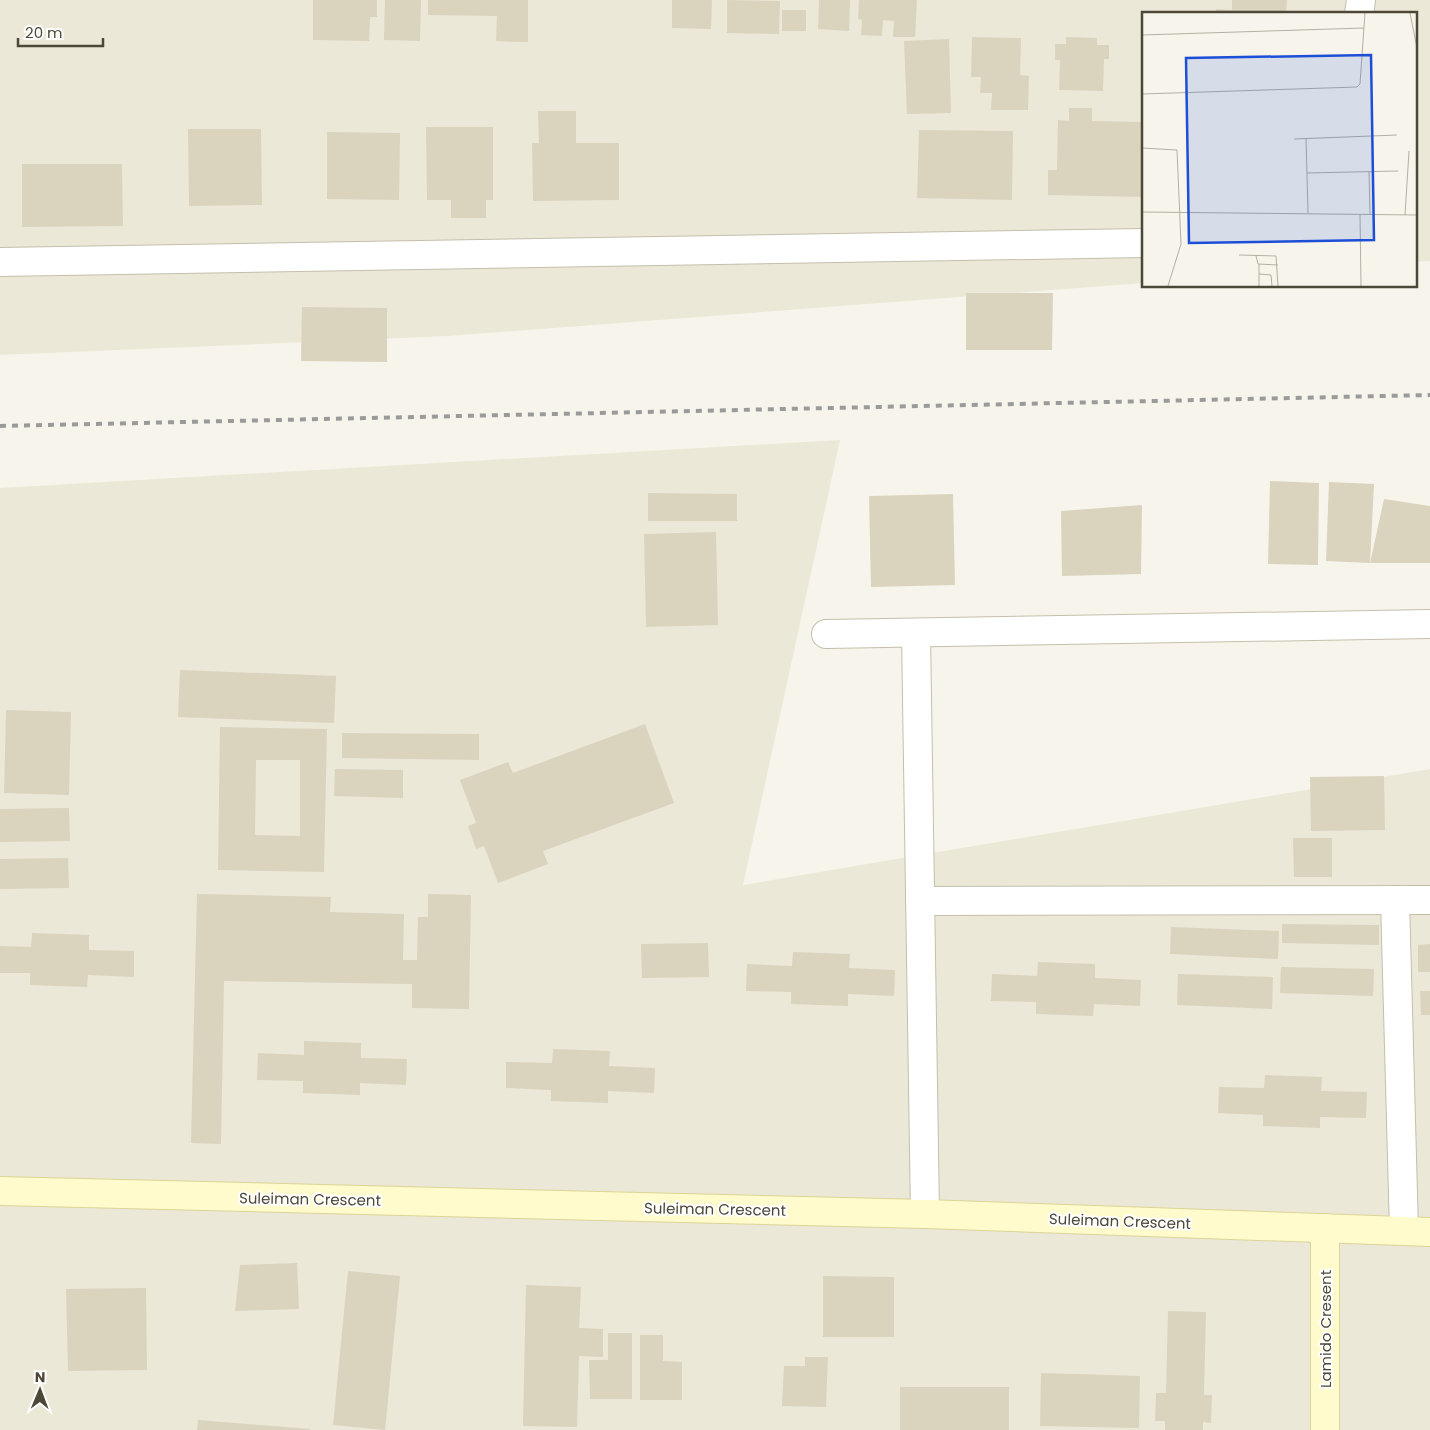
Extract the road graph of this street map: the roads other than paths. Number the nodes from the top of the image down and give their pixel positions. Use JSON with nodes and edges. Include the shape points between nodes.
{"nodes":[{"id":1,"x":1142,"y":243,"type":"edge"},
{"id":2,"x":0,"y":262,"type":"edge"},
{"id":3,"x":1430,"y":624,"type":"edge"},
{"id":4,"x":826,"y":634,"type":"dead end"},
{"id":5,"x":916,"y":634,"type":"junction"},
{"id":6,"x":1395,"y":900,"type":"junction"},
{"id":7,"x":1430,"y":900,"type":"edge"},
{"id":8,"x":920,"y":902,"type":"junction"},
{"id":9,"x":0,"y":1192,"type":"edge"},
{"id":10,"x":925,"y":1214,"type":"junction"},
{"id":11,"x":1326,"y":1228,"type":"junction"},
{"id":12,"x":1417,"y":1231,"type":"edge"},
{"id":13,"x":1325,"y":1430,"type":"edge"}],
"edges":[{"from":1,"to":2,"type":"street"},
{"from":3,"to":5,"type":"street"},
{"from":4,"to":5,"type":"street"},
{"from":5,"to":8,"type":"street"},
{"from":6,"to":7,"type":"street"},
{"from":6,"to":8,"type":"street"},
{"from":6,"to":12,"type":"street"},
{"from":8,"to":10,"type":"street"},
{"from":9,"to":10,"type":"street","name":"Suleiman Crescent"},
{"from":10,"to":11,"type":"street","name":"Suleiman Crescent"},
{"from":11,"to":12,"type":"street","name":"Suleiman Crescent"},
{"from":11,"to":13,"type":"street","name":"Lamido Cresent"}]}
